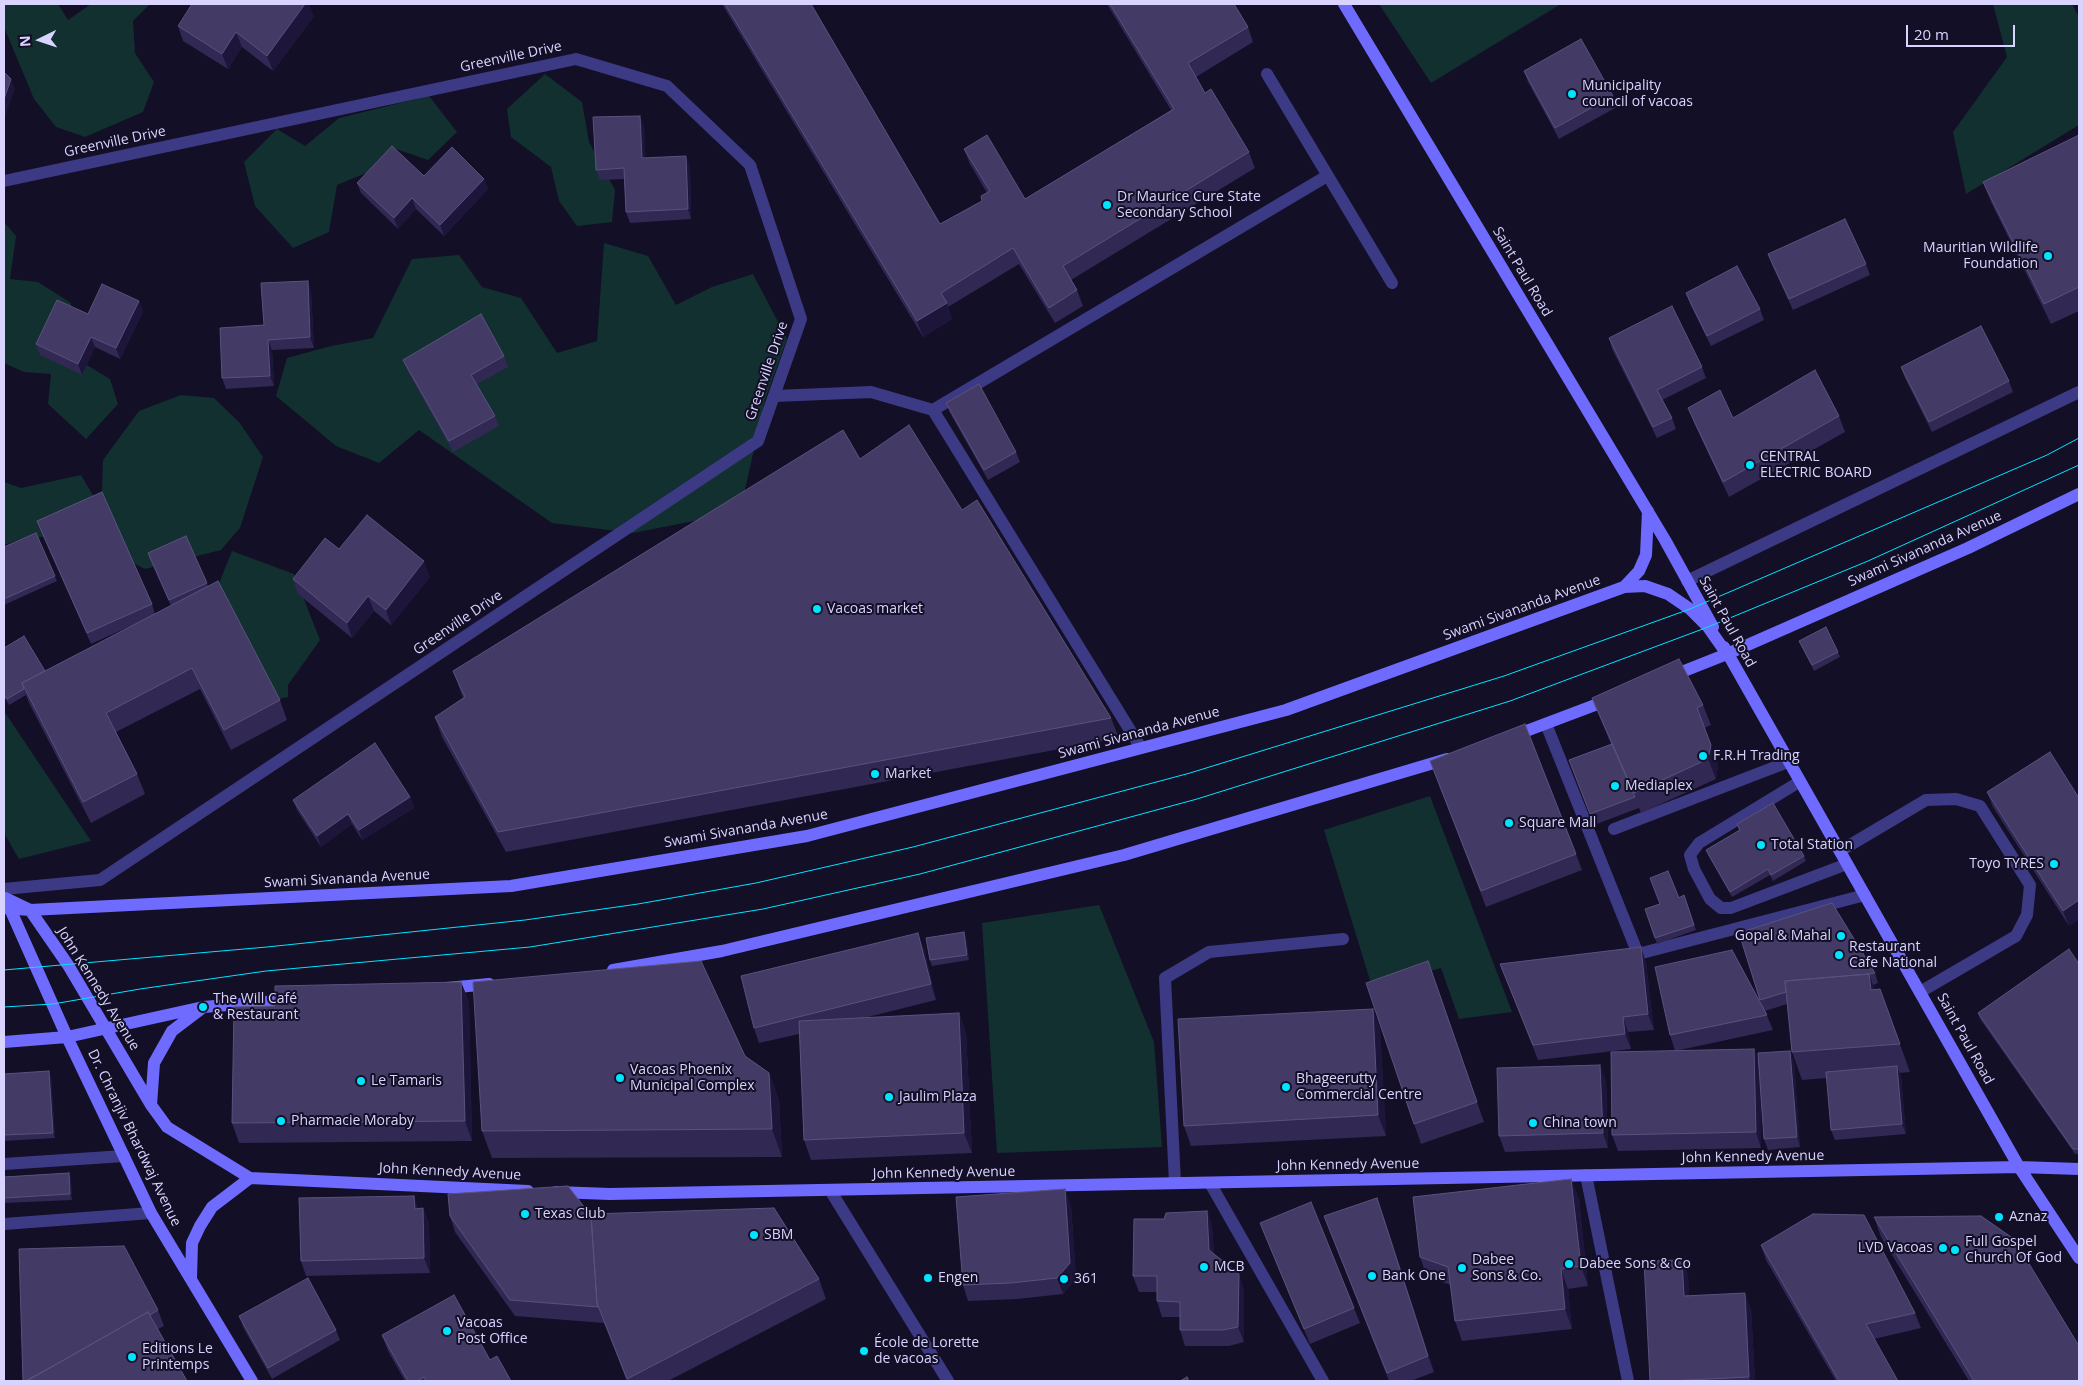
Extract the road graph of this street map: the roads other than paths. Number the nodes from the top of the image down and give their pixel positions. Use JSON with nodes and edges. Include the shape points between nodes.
{"nodes":[{"id":1,"x":1344,"y":4,"type":"edge"},
{"id":2,"x":1267,"y":74,"type":"dead end"},
{"id":3,"x":1327,"y":176,"type":"junction"},
{"id":4,"x":4,"y":181,"type":"edge"},
{"id":5,"x":1392,"y":283,"type":"dead end"},
{"id":6,"x":2079,"y":392,"type":"edge"},
{"id":7,"x":775,"y":396,"type":"junction"},
{"id":8,"x":933,"y":410,"type":"junction"},
{"id":9,"x":2079,"y":494,"type":"edge"},
{"id":10,"x":1648,"y":511,"type":"junction"},
{"id":11,"x":1688,"y":580,"type":"junction"},
{"id":12,"x":1624,"y":587,"type":"junction"},
{"id":13,"x":1728,"y":654,"type":"junction"},
{"id":14,"x":1655,"y":682,"type":"edge"},
{"id":15,"x":1628,"y":693,"type":"edge"},
{"id":16,"x":1546,"y":724,"type":"junction"},
{"id":17,"x":1500,"y":740,"type":"edge"},
{"id":18,"x":1141,"y":748,"type":"junction"},
{"id":19,"x":1463,"y":753,"type":"edge"},
{"id":20,"x":1788,"y":762,"type":"junction"},
{"id":21,"x":1799,"y":782,"type":"junction"},
{"id":22,"x":1614,"y":829,"type":"dead end"},
{"id":23,"x":1840,"y":851,"type":"junction"},
{"id":24,"x":1847,"y":864,"type":"junction"},
{"id":25,"x":1865,"y":895,"type":"junction"},
{"id":26,"x":5,"y":900,"type":"edge"},
{"id":27,"x":30,"y":910,"type":"junction"},
{"id":28,"x":1343,"y":939,"type":"dead end"},
{"id":29,"x":596,"y":973,"type":"edge"},
{"id":30,"x":497,"y":984,"type":"edge"},
{"id":31,"x":438,"y":989,"type":"edge"},
{"id":32,"x":1920,"y":992,"type":"junction"},
{"id":33,"x":301,"y":999,"type":"edge"},
{"id":34,"x":203,"y":1007,"type":"junction"},
{"id":35,"x":106,"y":1027,"type":"junction"},
{"id":36,"x":67,"y":1037,"type":"junction"},
{"id":37,"x":6,"y":1043,"type":"edge"},
{"id":38,"x":151,"y":1105,"type":"junction"},
{"id":39,"x":124,"y":1156,"type":"junction"},
{"id":40,"x":4,"y":1164,"type":"edge"},
{"id":41,"x":2019,"y":1167,"type":"junction"},
{"id":42,"x":2079,"y":1169,"type":"edge"},
{"id":43,"x":1586,"y":1175,"type":"junction"},
{"id":44,"x":250,"y":1178,"type":"junction"},
{"id":45,"x":1174,"y":1183,"type":"junction"},
{"id":46,"x":1210,"y":1183,"type":"junction"},
{"id":47,"x":830,"y":1190,"type":"junction"},
{"id":48,"x":151,"y":1213,"type":"junction"},
{"id":49,"x":4,"y":1224,"type":"edge"},
{"id":50,"x":2079,"y":1258,"type":"edge"},
{"id":51,"x":190,"y":1278,"type":"junction"},
{"id":52,"x":252,"y":1381,"type":"edge"},
{"id":53,"x":948,"y":1381,"type":"edge"},
{"id":54,"x":1323,"y":1381,"type":"edge"},
{"id":55,"x":1628,"y":1381,"type":"edge"}],
"edges":[{"from":1,"to":10,"type":"street","name":"Saint Paul Road"},
{"from":2,"to":3,"type":"street"},
{"from":3,"to":5,"type":"street"},
{"from":3,"to":8,"type":"street"},
{"from":4,"to":7,"type":"street","name":"Greenville Drive","via":[[576,59],[667,86],[750,166],[801,320]]},
{"from":6,"to":11,"type":"street"},
{"from":7,"to":8,"type":"street","via":[[871,392]]},
{"from":7,"to":26,"type":"street","name":"Greenville Drive","via":[[758,442],[100,880]]},
{"from":8,"to":18,"type":"street"},
{"from":9,"to":13,"type":"street","name":"Swami Sivananda Avenue","via":[[1968,548]]},
{"from":10,"to":11,"type":"street","name":"Saint Paul Road"},
{"from":10,"to":12,"type":"street","via":[[1646,554],[1639,572]]},
{"from":11,"to":13,"type":"street","name":"Saint Paul Road"},
{"from":12,"to":13,"type":"street","name":"Swami Sivananda Avenue","via":[[1645,586],[1668,594],[1708,627]]},
{"from":12,"to":18,"type":"street","name":"Swami Sivananda Avenue","via":[[1286,710]]},
{"from":13,"to":14,"type":"street","name":"Swami Sivananda Avenue"},
{"from":13,"to":20,"type":"street","name":"Saint Paul Road"},
{"from":15,"to":16,"type":"street"},
{"from":16,"to":17,"type":"street"},
{"from":16,"to":25,"type":"street","via":[[1638,954]]},
{"from":18,"to":27,"type":"street","name":"Swami Sivananda Avenue","via":[[807,836],[511,886]]},
{"from":19,"to":29,"type":"street","via":[[1417,770],[1124,855],[722,951]]},
{"from":20,"to":21,"type":"street","name":"Saint Paul Road"},
{"from":20,"to":22,"type":"street"},
{"from":21,"to":23,"type":"street","name":"Saint Paul Road"},
{"from":21,"to":24,"type":"street","via":[[1699,843],[1690,855],[1710,899],[1720,908],[1731,908]]},
{"from":23,"to":24,"type":"street","name":"Saint Paul Road"},
{"from":23,"to":32,"type":"street","via":[[1926,800],[1956,799],[1980,806],[2030,885],[2027,915],[2016,936]]},
{"from":24,"to":25,"type":"street","name":"Saint Paul Road"},
{"from":25,"to":32,"type":"street","name":"Saint Paul Road"},
{"from":26,"to":27,"type":"street","name":"John Kennedy Avenue"},
{"from":26,"to":36,"type":"street","name":"Dr. Chranjiv Bhardwaj Avenue"},
{"from":27,"to":35,"type":"street","name":"John Kennedy Avenue"},
{"from":28,"to":45,"type":"street","via":[[1210,952],[1165,978]]},
{"from":30,"to":31,"type":"street"},
{"from":32,"to":41,"type":"street","name":"Saint Paul Road"},
{"from":33,"to":34,"type":"street"},
{"from":34,"to":35,"type":"street"},
{"from":34,"to":38,"type":"street","via":[[172,1031],[154,1063]]},
{"from":35,"to":36,"type":"street"},
{"from":35,"to":38,"type":"street","name":"John Kennedy Avenue"},
{"from":36,"to":37,"type":"street"},
{"from":36,"to":39,"type":"street","name":"Dr. Chranjiv Bhardwaj Avenue"},
{"from":38,"to":44,"type":"street","name":"John Kennedy Avenue","via":[[167,1127]]},
{"from":39,"to":40,"type":"street"},
{"from":39,"to":48,"type":"street","name":"Dr. Chranjiv Bhardwaj Avenue"},
{"from":41,"to":42,"type":"street","name":"John Kennedy Avenue"},
{"from":41,"to":43,"type":"street","name":"John Kennedy Avenue"},
{"from":41,"to":50,"type":"street","name":"Saint Paul Road"},
{"from":43,"to":46,"type":"street","name":"John Kennedy Avenue"},
{"from":43,"to":55,"type":"street"},
{"from":44,"to":47,"type":"street","name":"John Kennedy Avenue","via":[[610,1194]]},
{"from":44,"to":51,"type":"street","via":[[212,1207],[200,1226],[192,1243]]},
{"from":45,"to":46,"type":"street","name":"John Kennedy Avenue"},
{"from":45,"to":47,"type":"street","name":"John Kennedy Avenue"},
{"from":46,"to":54,"type":"street"},
{"from":47,"to":53,"type":"street"},
{"from":48,"to":49,"type":"street"},
{"from":48,"to":51,"type":"street","name":"Dr. Chranjiv Bhardwaj Avenue"},
{"from":51,"to":52,"type":"street","name":"Dr. Chranjiv Bhardwaj Avenue"}]}
